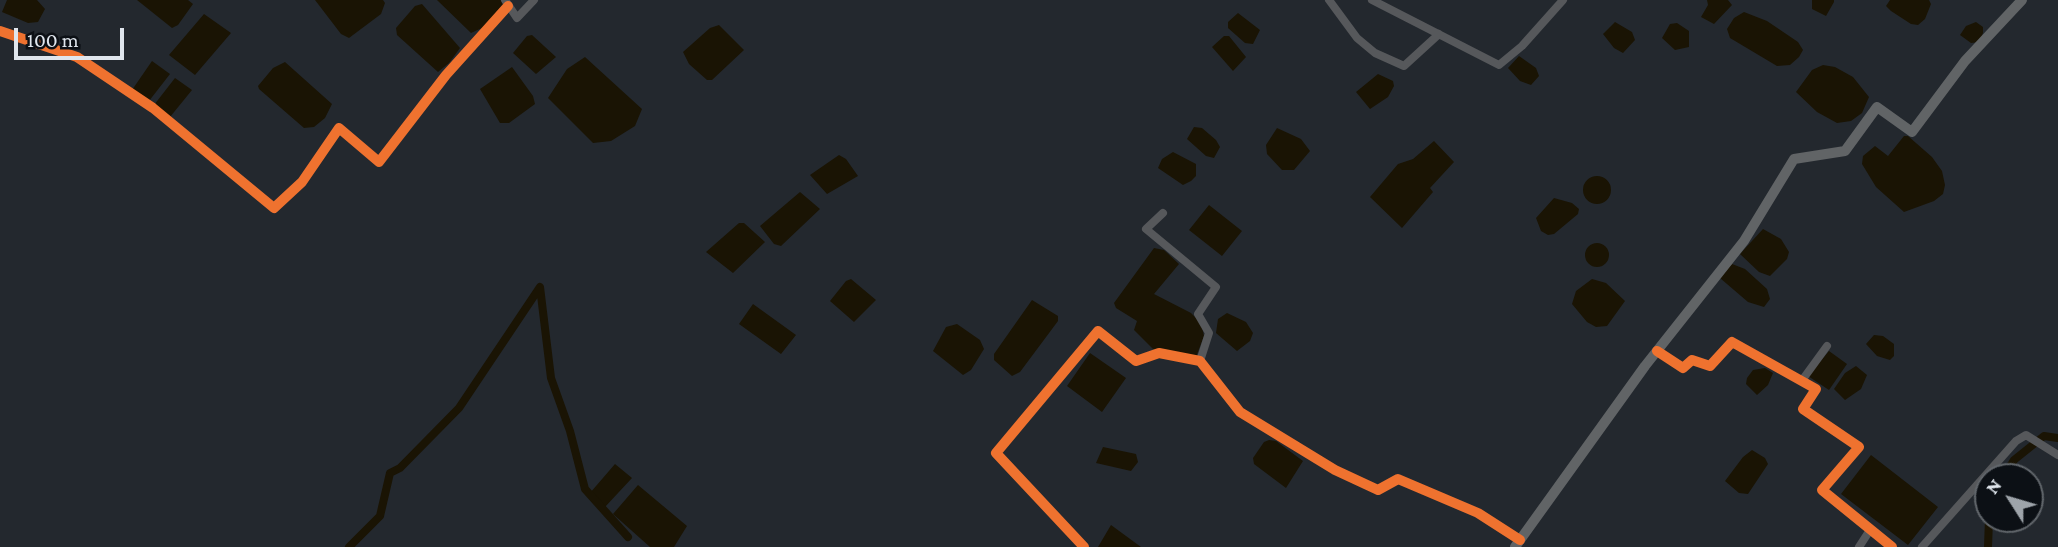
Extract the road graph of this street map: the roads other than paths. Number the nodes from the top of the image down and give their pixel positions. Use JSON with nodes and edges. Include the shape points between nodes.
{"nodes":[{"id":1,"x":534,"y":0,"type":"edge"},
{"id":2,"x":1329,"y":0,"type":"edge"},
{"id":3,"x":1372,"y":0,"type":"edge"},
{"id":4,"x":1563,"y":0,"type":"edge"},
{"id":5,"x":2022,"y":0,"type":"edge"},
{"id":6,"x":507,"y":3,"type":"edge"},
{"id":7,"x":0,"y":31,"type":"edge"},
{"id":8,"x":1439,"y":34,"type":"junction"},
{"id":9,"x":1163,"y":213,"type":"dead end"},
{"id":10,"x":1827,"y":346,"type":"dead end"},
{"id":11,"x":1657,"y":351,"type":"junction"},
{"id":12,"x":1200,"y":361,"type":"junction"},
{"id":13,"x":1803,"y":379,"type":"junction"},
{"id":14,"x":2058,"y":455,"type":"edge"},
{"id":15,"x":1870,"y":530,"type":"junction"},
{"id":16,"x":1518,"y":543,"type":"edge"},
{"id":17,"x":1084,"y":547,"type":"edge"},
{"id":18,"x":1859,"y":547,"type":"edge"},
{"id":19,"x":1892,"y":547,"type":"edge"},
{"id":20,"x":1922,"y":547,"type":"edge"}],
"edges":[{"from":1,"to":6,"type":"street","via":[[517,18]]},
{"from":2,"to":8,"type":"street","via":[[1357,38],[1375,53],[1404,66]]},
{"from":3,"to":8,"type":"street"},
{"from":4,"to":8,"type":"street","via":[[1499,65]]},
{"from":5,"to":11,"type":"main road","via":[[1965,61],[1912,132],[1877,107],[1845,151],[1794,159],[1744,241]]},
{"from":6,"to":7,"type":"street","via":[[379,162],[339,128],[302,182],[274,208],[153,107],[77,57]]},
{"from":9,"to":12,"type":"street","via":[[1146,229],[1216,287],[1198,314],[1209,333]]},
{"from":10,"to":13,"type":"street"},
{"from":11,"to":13,"type":"street","via":[[1683,368],[1692,360],[1710,366],[1732,342]]},
{"from":11,"to":16,"type":"main road"},
{"from":12,"to":16,"type":"street","via":[[1240,412],[1335,470],[1378,490],[1398,479],[1478,513]]},
{"from":12,"to":17,"type":"street","via":[[1159,353],[1136,361],[1098,331],[996,453]]},
{"from":13,"to":15,"type":"street","via":[[1816,388],[1803,409],[1859,447],[1822,490]]},
{"from":14,"to":20,"type":"street","via":[[2026,435],[2009,448]]},
{"from":15,"to":18,"type":"street"},
{"from":15,"to":19,"type":"street"}]}
